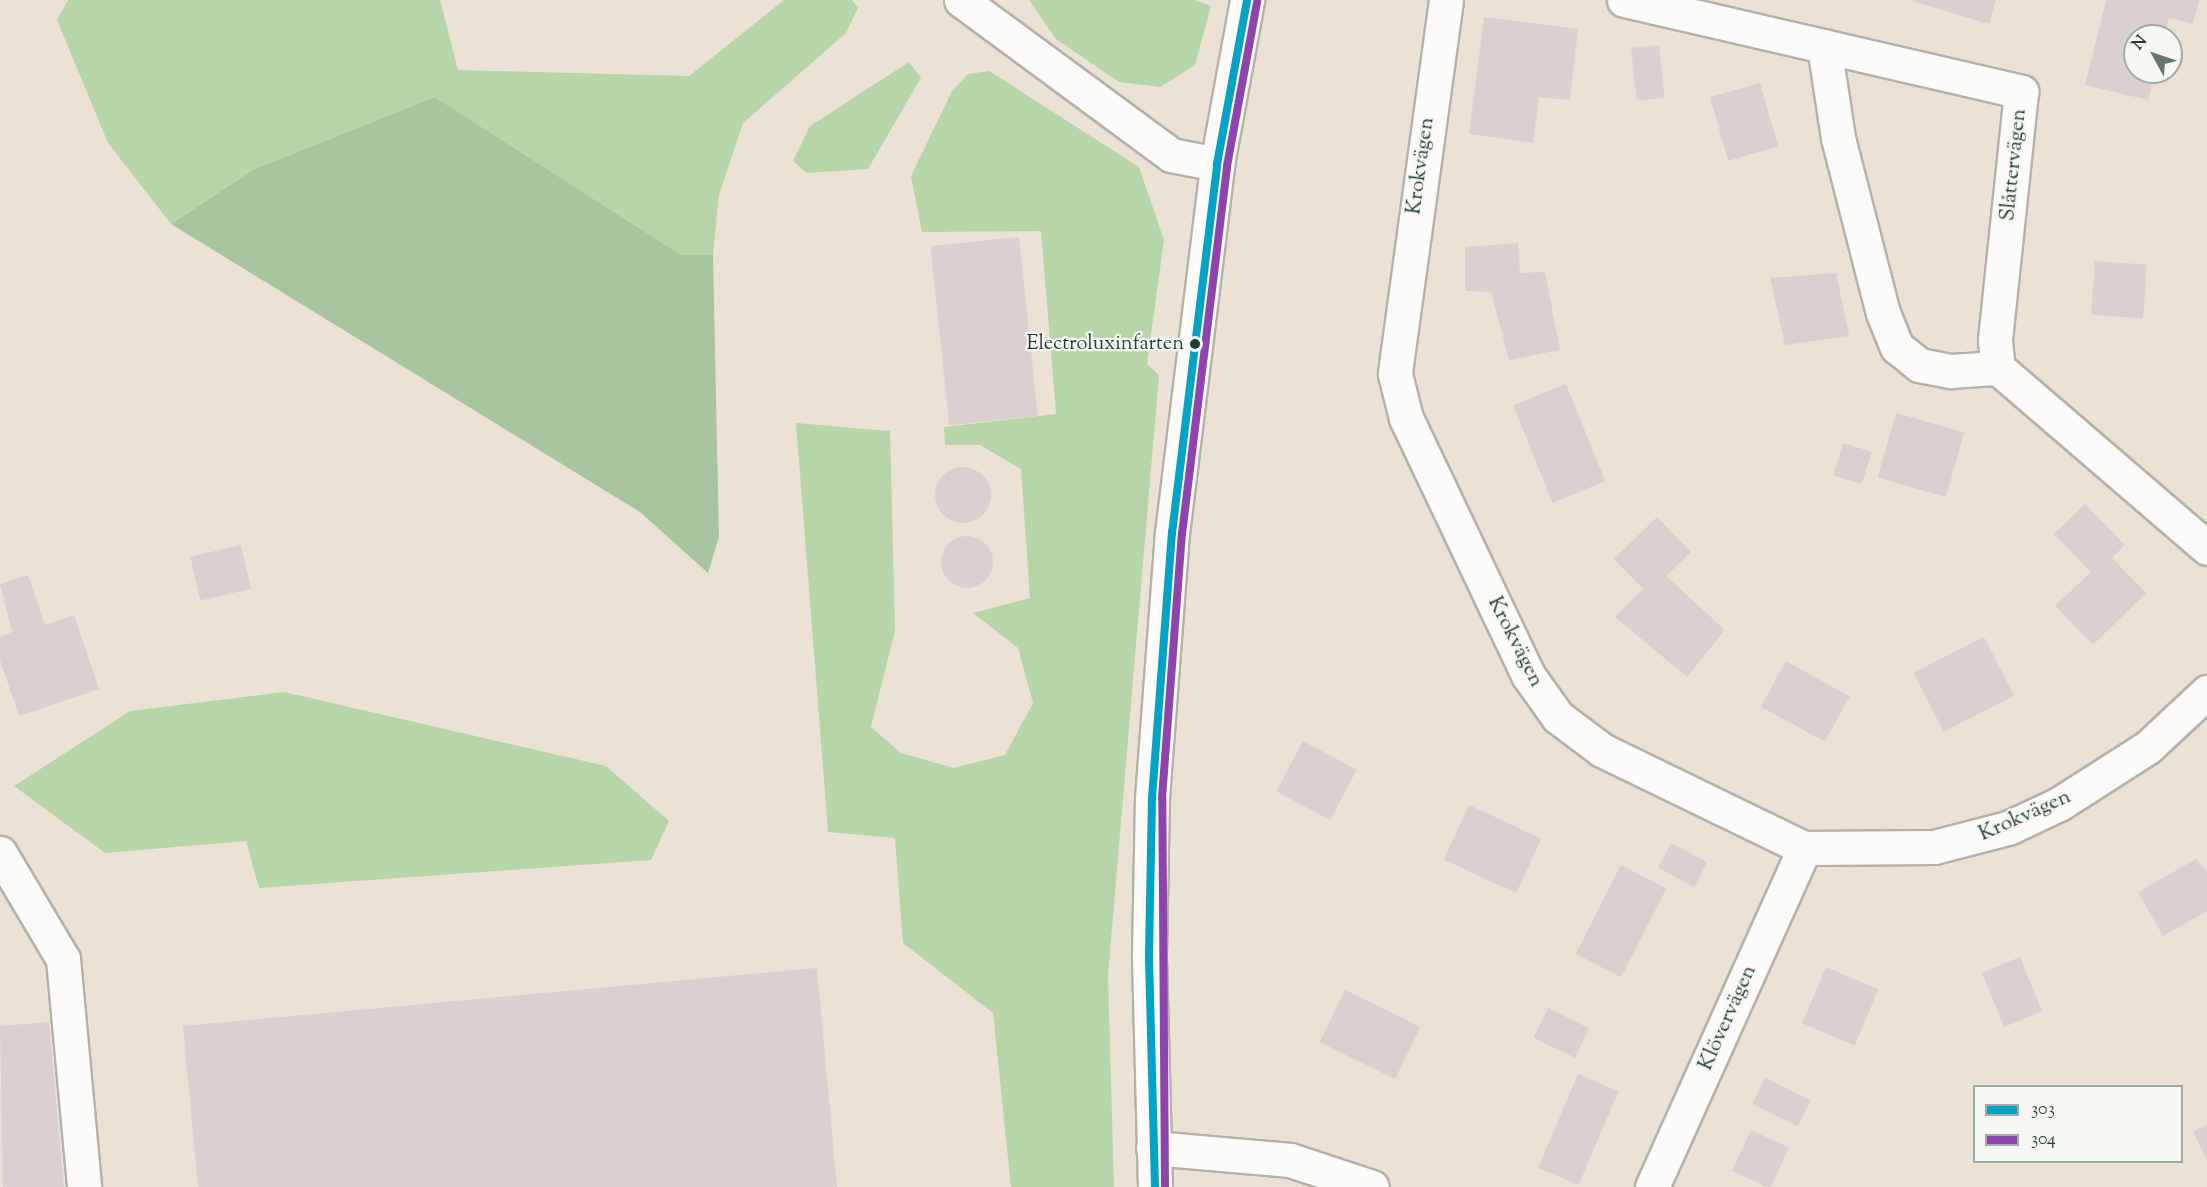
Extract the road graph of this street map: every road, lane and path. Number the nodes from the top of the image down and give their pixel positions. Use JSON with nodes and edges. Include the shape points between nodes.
{"nodes":[{"id":1,"x":961,"y":0,"type":"edge"},
{"id":2,"x":1247,"y":0,"type":"edge"},
{"id":3,"x":1446,"y":0,"type":"edge"},
{"id":4,"x":1624,"y":0,"type":"edge"},
{"id":5,"x":1824,"y":46,"type":"junction"},
{"id":6,"x":1217,"y":164,"type":"junction"},
{"id":7,"x":1998,"y":368,"type":"junction"},
{"id":8,"x":2207,"y":548,"type":"edge"},
{"id":9,"x":2207,"y":692,"type":"edge"},
{"id":10,"x":1804,"y":848,"type":"junction"},
{"id":11,"x":0,"y":853,"type":"edge"},
{"id":12,"x":1153,"y":1148,"type":"junction"},
{"id":13,"x":84,"y":1187,"type":"edge"},
{"id":14,"x":1155,"y":1187,"type":"edge"},
{"id":15,"x":1372,"y":1187,"type":"edge"},
{"id":16,"x":1652,"y":1187,"type":"edge"}],
"edges":[{"from":1,"to":6,"type":"street","via":[[1171,155]]},
{"from":2,"to":6,"type":"street"},
{"from":3,"to":10,"type":"street","name":"Krokvägen","via":[[1398,327],[1395,375],[1406,418],[1528,675],[1558,717],[1602,750]]},
{"from":4,"to":5,"type":"street","name":"Slåttervägen"},
{"from":5,"to":7,"type":"street","via":[[1838,138],[1883,313],[1897,347],[1919,365],[1951,371]]},
{"from":5,"to":7,"type":"street","name":"Slåttervägen","via":[[2021,92],[1995,341]]},
{"from":6,"to":12,"type":"street","via":[[1172,533],[1153,787]]},
{"from":7,"to":8,"type":"street"},
{"from":9,"to":10,"type":"street","name":"Krokvägen","via":[[2112,773],[2008,828],[1934,847]]},
{"from":10,"to":16,"type":"street","name":"Klövervägen"},
{"from":11,"to":13,"type":"street","via":[[63,959]]},
{"from":12,"to":14,"type":"street"},
{"from":12,"to":15,"type":"street","via":[[1290,1160]]}]}
